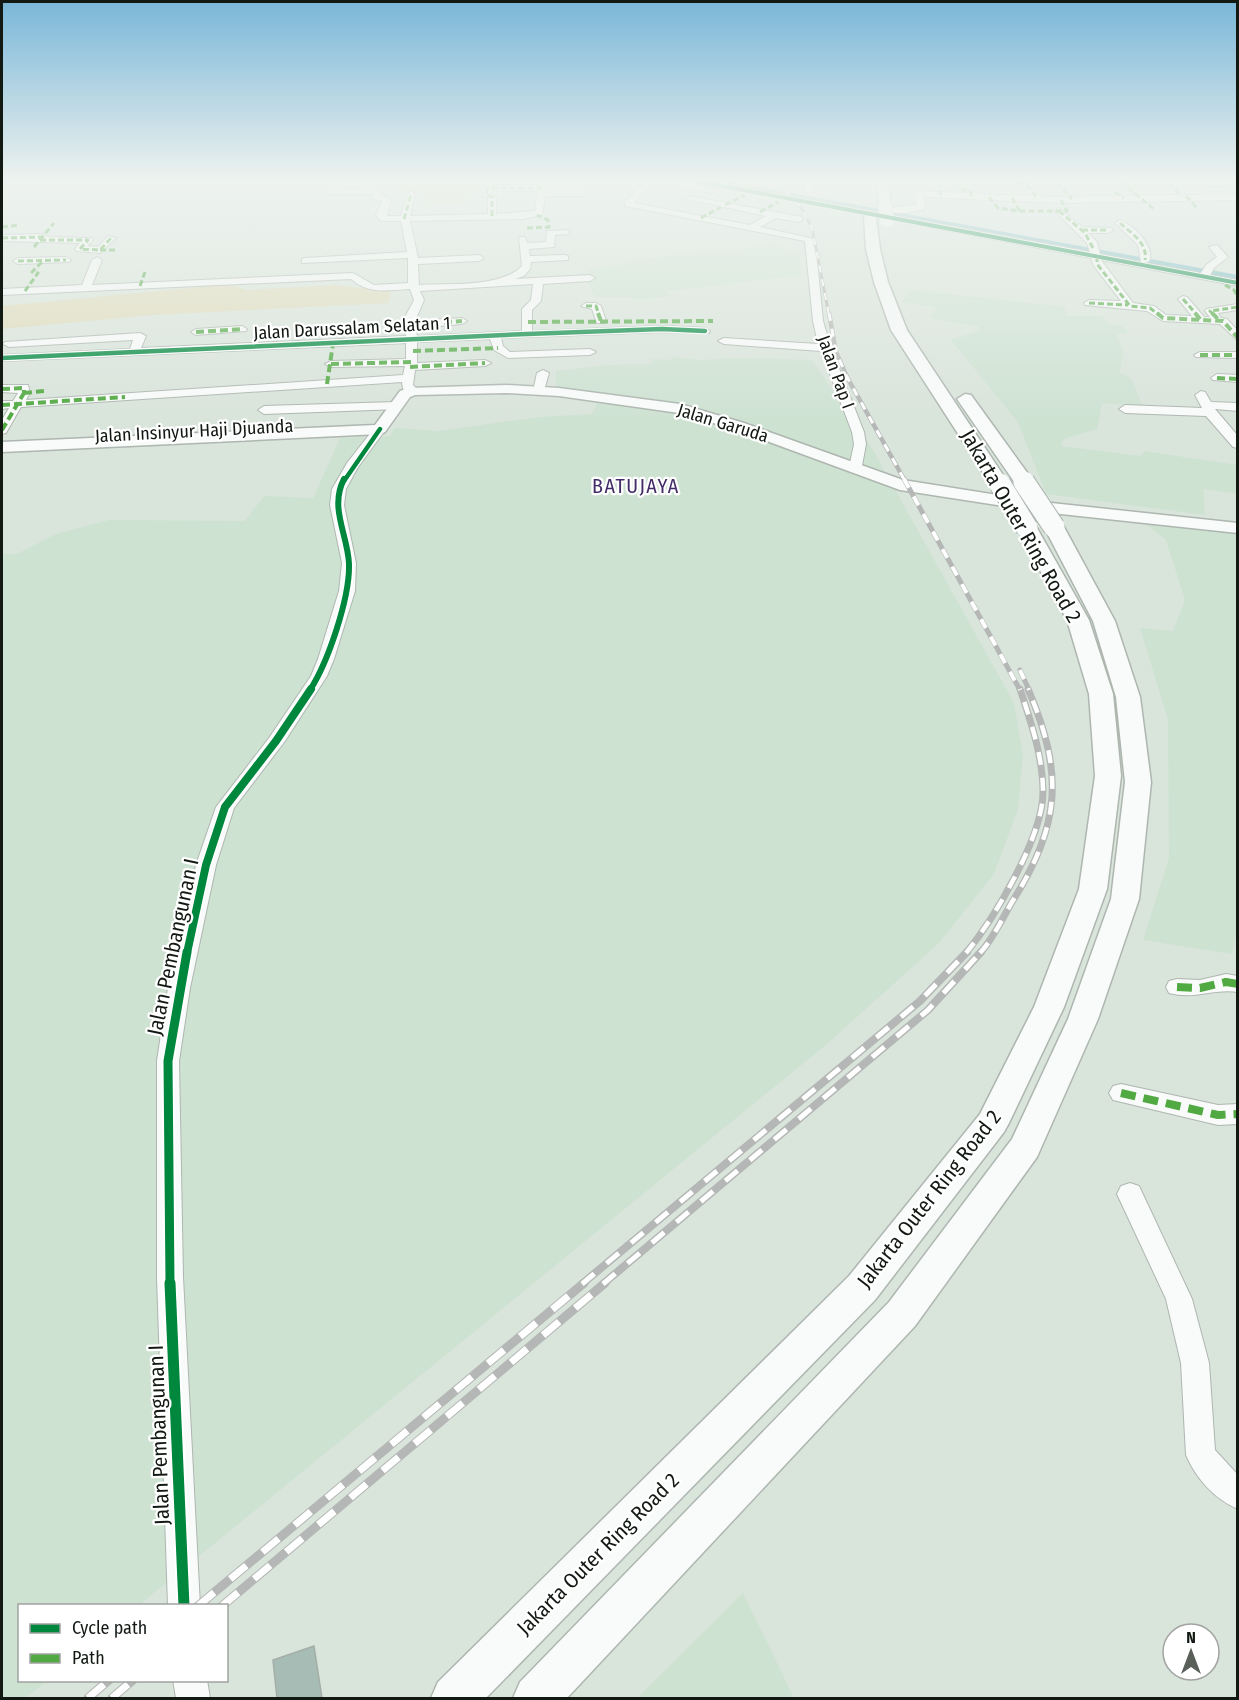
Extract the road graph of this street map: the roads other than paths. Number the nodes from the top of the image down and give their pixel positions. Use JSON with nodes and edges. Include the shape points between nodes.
{"nodes":[{"id":1,"x":42,"y":261,"type":"edge"},
{"id":2,"x":96,"y":261,"type":"edge"},
{"id":3,"x":413,"y":261,"type":"edge"},
{"id":4,"x":527,"y":261,"type":"edge"},
{"id":5,"x":811,"y":261,"type":"edge"},
{"id":6,"x":876,"y":261,"type":"edge"},
{"id":7,"x":1097,"y":261,"type":"edge"},
{"id":8,"x":1138,"y":261,"type":"edge"},
{"id":9,"x":1151,"y":261,"type":"edge"},
{"id":10,"x":1217,"y":261,"type":"edge"},
{"id":11,"x":145,"y":272,"type":"dead end"},
{"id":12,"x":1208,"y":275,"type":"junction"},
{"id":13,"x":19,"y":277,"type":"dead end"},
{"id":14,"x":1238,"y":277,"type":"edge"},
{"id":15,"x":590,"y":278,"type":"dead end"},
{"id":16,"x":538,"y":281,"type":"junction"},
{"id":17,"x":496,"y":282,"type":"junction"},
{"id":18,"x":897,"y":283,"type":"dead end"},
{"id":19,"x":1238,"y":283,"type":"edge"},
{"id":20,"x":140,"y":286,"type":"junction"},
{"id":21,"x":413,"y":287,"type":"junction"},
{"id":22,"x":86,"y":288,"type":"junction"},
{"id":23,"x":38,"y":290,"type":"junction"},
{"id":24,"x":25,"y":291,"type":"junction"},
{"id":25,"x":5,"y":292,"type":"edge"},
{"id":26,"x":1238,"y":297,"type":"edge"},
{"id":27,"x":1183,"y":299,"type":"dead end"},
{"id":28,"x":1089,"y":303,"type":"dead end"},
{"id":29,"x":28,"y":305,"type":"dead end"},
{"id":30,"x":1128,"y":305,"type":"junction"},
{"id":31,"x":586,"y":306,"type":"dead end"},
{"id":32,"x":1238,"y":307,"type":"edge"},
{"id":33,"x":1201,"y":320,"type":"junction"},
{"id":34,"x":462,"y":321,"type":"dead end"},
{"id":35,"x":601,"y":321,"type":"junction"},
{"id":36,"x":712,"y":321,"type":"dead end"},
{"id":37,"x":1222,"y":323,"type":"junction"},
{"id":38,"x":408,"y":325,"type":"junction"},
{"id":39,"x":1238,"y":326,"type":"edge"},
{"id":40,"x":527,"y":328,"type":"junction"},
{"id":41,"x":705,"y":331,"type":"dead end"},
{"id":42,"x":195,"y":332,"type":"dead end"},
{"id":43,"x":1238,"y":338,"type":"edge"},
{"id":44,"x":724,"y":341,"type":"dead end"},
{"id":45,"x":496,"y":342,"type":"junction"},
{"id":46,"x":9,"y":344,"type":"dead end"},
{"id":47,"x":333,"y":344,"type":"junction"},
{"id":48,"x":825,"y":348,"type":"junction"},
{"id":49,"x":228,"y":349,"type":"junction"},
{"id":50,"x":134,"y":352,"type":"junction"},
{"id":51,"x":590,"y":352,"type":"dead end"},
{"id":52,"x":1200,"y":355,"type":"dead end"},
{"id":53,"x":1238,"y":355,"type":"edge"},
{"id":54,"x":2,"y":358,"type":"edge"},
{"id":55,"x":485,"y":363,"type":"dead end"},
{"id":56,"x":331,"y":364,"type":"junction"},
{"id":57,"x":411,"y":365,"type":"junction"},
{"id":58,"x":943,"y":368,"type":"dead end"},
{"id":59,"x":543,"y":373,"type":"dead end"},
{"id":60,"x":1217,"y":378,"type":"dead end"},
{"id":61,"x":1238,"y":379,"type":"edge"},
{"id":62,"x":327,"y":384,"type":"junction"},
{"id":63,"x":957,"y":387,"type":"dead end"},
{"id":64,"x":2,"y":389,"type":"edge"},
{"id":65,"x":44,"y":391,"type":"dead end"},
{"id":66,"x":539,"y":391,"type":"junction"},
{"id":67,"x":24,"y":393,"type":"junction"},
{"id":68,"x":18,"y":404,"type":"junction"},
{"id":69,"x":1206,"y":404,"type":"junction"},
{"id":70,"x":2,"y":405,"type":"edge"},
{"id":71,"x":396,"y":406,"type":"junction"},
{"id":72,"x":1238,"y":407,"type":"edge"},
{"id":73,"x":1125,"y":409,"type":"dead end"},
{"id":74,"x":264,"y":410,"type":"dead end"},
{"id":75,"x":383,"y":425,"type":"junction"},
{"id":76,"x":2,"y":430,"type":"edge"},
{"id":77,"x":2,"y":440,"type":"edge"},
{"id":78,"x":1238,"y":444,"type":"edge"},
{"id":79,"x":2,"y":447,"type":"edge"},
{"id":80,"x":856,"y":468,"type":"junction"},
{"id":81,"x":1138,"y":515,"type":"junction"},
{"id":82,"x":1035,"y":519,"type":"junction"},
{"id":83,"x":1238,"y":522,"type":"edge"},
{"id":84,"x":1238,"y":528,"type":"edge"},
{"id":85,"x":1238,"y":984,"type":"edge"},
{"id":86,"x":1177,"y":987,"type":"dead end"},
{"id":87,"x":1121,"y":1093,"type":"dead end"},
{"id":88,"x":1238,"y":1114,"type":"edge"},
{"id":89,"x":1130,"y":1194,"type":"dead end"},
{"id":90,"x":1238,"y":1494,"type":"edge"},
{"id":91,"x":184,"y":1604,"type":"edge"},
{"id":92,"x":190,"y":1682,"type":"edge"},
{"id":93,"x":193,"y":1698,"type":"edge"},
{"id":94,"x":454,"y":1698,"type":"edge"},
{"id":95,"x":536,"y":1698,"type":"edge"}],
"edges":[{"from":1,"to":24,"type":"street","via":[[32,272],[38,273]]},
{"from":2,"to":22,"type":"street"},
{"from":3,"to":21,"type":"street"},
{"from":4,"to":17,"type":"street","via":[[525,270]]},
{"from":5,"to":48,"type":"street","name":"Jalan Pap I"},
{"from":6,"to":82,"type":"highway","name":"Jakarta Outer Ring Road 2","bridge":true,"via":[[899,330],[1000,484]]},
{"from":7,"to":30,"type":"street"},
{"from":8,"to":12,"type":"street"},
{"from":9,"to":12,"type":"street"},
{"from":10,"to":12,"type":"street","via":[[1209,267]]},
{"from":11,"to":20,"type":"street"},
{"from":12,"to":14,"type":"street"},
{"from":12,"to":19,"type":"street"},
{"from":12,"to":26,"type":"street"},
{"from":13,"to":25,"type":"street"},
{"from":15,"to":16,"type":"street"},
{"from":16,"to":17,"type":"street"},
{"from":16,"to":40,"type":"street","via":[[536,301],[527,309]]},
{"from":17,"to":21,"type":"street"},
{"from":18,"to":58,"type":"highway","via":[[916,330]]},
{"from":20,"to":21,"type":"street","via":[[353,276],[374,288]]},
{"from":20,"to":22,"type":"street"},
{"from":21,"to":38,"type":"street","via":[[418,304]]},
{"from":22,"to":23,"type":"street"},
{"from":23,"to":24,"type":"street"},
{"from":23,"to":29,"type":"street"},
{"from":24,"to":25,"type":"street"},
{"from":27,"to":33,"type":"street"},
{"from":28,"to":30,"type":"street"},
{"from":30,"to":33,"type":"street","via":[[1150,308],[1163,318]]},
{"from":31,"to":35,"type":"street","via":[[596,306]]},
{"from":32,"to":37,"type":"street","via":[[1210,311]]},
{"from":33,"to":37,"type":"street"},
{"from":34,"to":38,"type":"street"},
{"from":35,"to":36,"type":"street"},
{"from":35,"to":40,"type":"street"},
{"from":37,"to":39,"type":"street"},
{"from":37,"to":43,"type":"street"},
{"from":38,"to":57,"type":"street"},
{"from":40,"to":41,"type":"street"},
{"from":40,"to":45,"type":"street"},
{"from":42,"to":49,"type":"street","via":[[236,329]]},
{"from":44,"to":48,"type":"street"},
{"from":45,"to":51,"type":"street","via":[[508,355]]},
{"from":45,"to":57,"type":"street"},
{"from":46,"to":50,"type":"street","via":[[140,336]]},
{"from":47,"to":49,"type":"street","name":"Jalan Darussalam Selatan 1","via":[[292,351]]},
{"from":47,"to":56,"type":"street"},
{"from":47,"to":57,"type":"street","name":"Jalan Darussalam Selatan 1"},
{"from":48,"to":80,"type":"street","name":"Jalan Pap I","via":[[858,432]]},
{"from":49,"to":50,"type":"street","name":"Jalan Darussalam Selatan 1"},
{"from":50,"to":54,"type":"street","name":"Jalan Darussalam Selatan 1"},
{"from":52,"to":53,"type":"street"},
{"from":55,"to":57,"type":"street"},
{"from":56,"to":57,"type":"street"},
{"from":56,"to":62,"type":"street"},
{"from":57,"to":62,"type":"street"},
{"from":57,"to":66,"type":"main road","name":"Jalan Garuda","via":[[463,389]]},
{"from":57,"to":71,"type":"main road","name":"Jalan Pembangunan I","via":[[405,394]]},
{"from":59,"to":66,"type":"street"},
{"from":60,"to":61,"type":"street"},
{"from":62,"to":68,"type":"street"},
{"from":63,"to":82,"type":"highway","name":"Jakarta Outer Ring Road 2","bridge":true,"via":[[1024,482]]},
{"from":64,"to":67,"type":"street","via":[[25,389]]},
{"from":65,"to":67,"type":"street"},
{"from":66,"to":80,"type":"main road","name":"Jalan Garuda","via":[[680,409]]},
{"from":67,"to":68,"type":"street"},
{"from":68,"to":70,"type":"street"},
{"from":68,"to":76,"type":"street"},
{"from":69,"to":72,"type":"street"},
{"from":69,"to":73,"type":"street"},
{"from":69,"to":78,"type":"street"},
{"from":71,"to":74,"type":"street"},
{"from":71,"to":75,"type":"main road","name":"Jalan Pembangunan I"},
{"from":75,"to":77,"type":"main road","name":"Jalan Insinyur Haji Djuanda"},
{"from":75,"to":79,"type":"main road","name":"Jalan Insinyur Haji Djuanda"},
{"from":75,"to":91,"type":"street","name":"Jalan Pembangunan I","via":[[339,489],[337,505],[349,563],[347,591],[326,659],[276,741],[225,807],[206,865],[179,988],[168,1061],[170,1264]]},
{"from":80,"to":82,"type":"main road","name":"Jalan Garuda","via":[[900,485]]},
{"from":81,"to":82,"type":"main road","name":"Jalan Garuda","via":[[1042,507]]},
{"from":81,"to":83,"type":"main road","name":"Jalan Garuda"},
{"from":81,"to":84,"type":"main road","name":"Jalan Garuda"},
{"from":82,"to":94,"type":"highway","name":"Jakarta Outer Ring Road 2","via":[[1078,620],[1101,694],[1108,776],[1093,889],[1049,1007],[998,1112],[862,1288]]},
{"from":82,"to":95,"type":"highway","name":"Jakarta Outer Ring Road 2","via":[[1104,621],[1128,697],[1138,782],[1125,899],[1083,1020],[1025,1147],[902,1314]]},
{"from":85,"to":86,"type":"street"},
{"from":87,"to":88,"type":"street","via":[[1218,1115]]},
{"from":89,"to":90,"type":"street","via":[[1179,1299],[1195,1363],[1202,1455],[1219,1479]]},
{"from":92,"to":93,"type":"street"}]}
